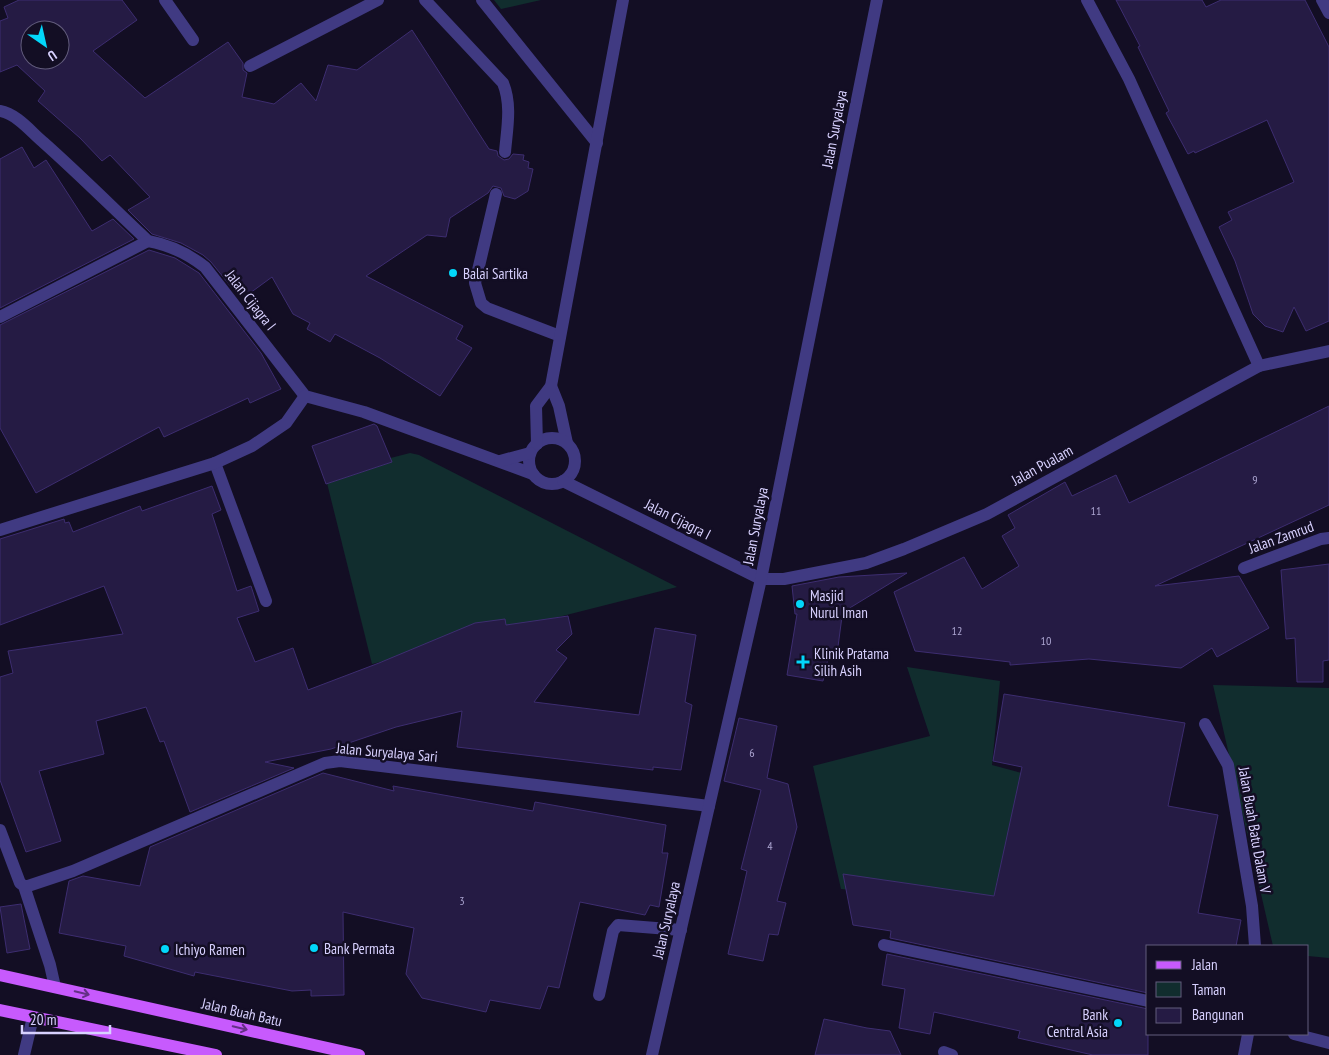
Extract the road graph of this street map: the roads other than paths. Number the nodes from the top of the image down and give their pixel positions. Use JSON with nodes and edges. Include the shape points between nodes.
{"nodes":[{"id":1,"x":164,"y":0,"type":"edge"},
{"id":2,"x":378,"y":0,"type":"edge"},
{"id":3,"x":426,"y":0,"type":"edge"},
{"id":4,"x":482,"y":0,"type":"edge"},
{"id":5,"x":623,"y":0,"type":"edge"},
{"id":6,"x":877,"y":0,"type":"edge"},
{"id":7,"x":1087,"y":0,"type":"edge"},
{"id":8,"x":1322,"y":0,"type":"edge"},
{"id":9,"x":1329,"y":13,"type":"edge"},
{"id":10,"x":193,"y":40,"type":"dead end"},
{"id":11,"x":250,"y":66,"type":"dead end"},
{"id":12,"x":0,"y":111,"type":"edge"},
{"id":13,"x":596,"y":142,"type":"junction"},
{"id":14,"x":506,"y":152,"type":"dead end"},
{"id":15,"x":496,"y":194,"type":"dead end"},
{"id":16,"x":148,"y":240,"type":"junction"},
{"id":17,"x":0,"y":317,"type":"edge"},
{"id":18,"x":560,"y":336,"type":"junction"},
{"id":19,"x":1329,"y":351,"type":"edge"},
{"id":20,"x":1259,"y":366,"type":"junction"},
{"id":21,"x":551,"y":386,"type":"junction"},
{"id":22,"x":305,"y":396,"type":"junction"},
{"id":23,"x":567,"y":443,"type":"junction"},
{"id":24,"x":534,"y":448,"type":"junction"},
{"id":25,"x":500,"y":461,"type":"junction"},
{"id":26,"x":215,"y":463,"type":"junction"},
{"id":27,"x":533,"y":474,"type":"junction"},
{"id":28,"x":567,"y":477,"type":"junction"},
{"id":29,"x":0,"y":530,"type":"edge"},
{"id":30,"x":1329,"y":538,"type":"edge"},
{"id":31,"x":1244,"y":568,"type":"dead end"},
{"id":32,"x":761,"y":579,"type":"junction"},
{"id":33,"x":266,"y":601,"type":"dead end"},
{"id":34,"x":1205,"y":724,"type":"dead end"},
{"id":35,"x":709,"y":806,"type":"junction"},
{"id":36,"x":0,"y":830,"type":"edge"},
{"id":37,"x":24,"y":886,"type":"junction"},
{"id":38,"x":681,"y":930,"type":"junction"},
{"id":39,"x":884,"y":945,"type":"dead end"},
{"id":40,"x":1255,"y":945,"type":"edge"},
{"id":41,"x":0,"y":975,"type":"edge"},
{"id":42,"x":55,"y":987,"type":"junction"},
{"id":43,"x":599,"y":995,"type":"dead end"},
{"id":44,"x":1146,"y":1001,"type":"edge"},
{"id":45,"x":0,"y":1010,"type":"edge"},
{"id":46,"x":33,"y":1017,"type":"junction"},
{"id":47,"x":1248,"y":1035,"type":"edge"},
{"id":48,"x":1298,"y":1035,"type":"edge"},
{"id":49,"x":1329,"y":1043,"type":"edge"},
{"id":50,"x":24,"y":1055,"type":"edge"},
{"id":51,"x":216,"y":1055,"type":"edge"},
{"id":52,"x":359,"y":1055,"type":"edge"},
{"id":53,"x":652,"y":1055,"type":"edge"},
{"id":54,"x":1244,"y":1055,"type":"edge"}],
"edges":[{"from":1,"to":10,"type":"street"},
{"from":2,"to":11,"type":"street"},
{"from":3,"to":14,"type":"street","via":[[503,83],[509,105]]},
{"from":4,"to":13,"type":"street"},
{"from":5,"to":13,"type":"street"},
{"from":6,"to":32,"type":"street","name":"Jalan Suryalaya"},
{"from":7,"to":20,"type":"street","via":[[1129,79]]},
{"from":8,"to":9,"type":"street"},
{"from":12,"to":16,"type":"street","name":"Jalan Cijagra I","via":[[24,126]]},
{"from":13,"to":18,"type":"street"},
{"from":15,"to":18,"type":"street","via":[[474,283],[482,303],[487,308]]},
{"from":16,"to":17,"type":"street"},
{"from":16,"to":22,"type":"street","name":"Jalan Cijagra I","via":[[166,244],[205,266]]},
{"from":18,"to":21,"type":"street"},
{"from":19,"to":20,"type":"street","name":"Jalan Pualam"},
{"from":20,"to":32,"type":"street","name":"Jalan Pualam","via":[[987,514],[866,563],[784,579]]},
{"from":21,"to":23,"type":"street"},
{"from":21,"to":24,"type":"street","via":[[536,406]]},
{"from":22,"to":25,"type":"street","via":[[364,412]]},
{"from":22,"to":26,"type":"street","via":[[286,423],[252,446]]},
{"from":23,"to":24,"type":"street","via":[[558,438],[546,439]]},
{"from":23,"to":28,"type":"street","via":[[574,452],[575,463]]},
{"from":24,"to":25,"type":"street"},
{"from":24,"to":27,"type":"street","via":[[529,464]]},
{"from":25,"to":27,"type":"street"},
{"from":26,"to":29,"type":"street"},
{"from":26,"to":33,"type":"street"},
{"from":27,"to":28,"type":"street","via":[[552,484]]},
{"from":28,"to":32,"type":"street","name":"Jalan Cijagra I","via":[[579,488]]},
{"from":30,"to":31,"type":"street","name":"Jalan Zamrud"},
{"from":32,"to":35,"type":"street","name":"Jalan Suryalaya"},
{"from":34,"to":40,"type":"street","name":"Jalan Buah Batu Dalam V","via":[[1228,765],[1252,906]]},
{"from":35,"to":37,"type":"street","name":"Jalan Suryalaya Sari","via":[[340,761],[325,763],[73,871]]},
{"from":35,"to":38,"type":"street","name":"Jalan Suryalaya"},
{"from":36,"to":37,"type":"street"},
{"from":37,"to":42,"type":"street"},
{"from":38,"to":43,"type":"street","via":[[618,925],[613,931]]},
{"from":38,"to":53,"type":"street","name":"Jalan Suryalaya"},
{"from":39,"to":44,"type":"street"},
{"from":41,"to":42,"type":"main road","name":"Jalan Buah Batu"},
{"from":42,"to":52,"type":"main road","name":"Jalan Buah Batu","one_way":true},
{"from":45,"to":46,"type":"main road"},
{"from":46,"to":50,"type":"street"},
{"from":46,"to":51,"type":"main road"},
{"from":47,"to":54,"type":"street"},
{"from":48,"to":49,"type":"street"}]}
